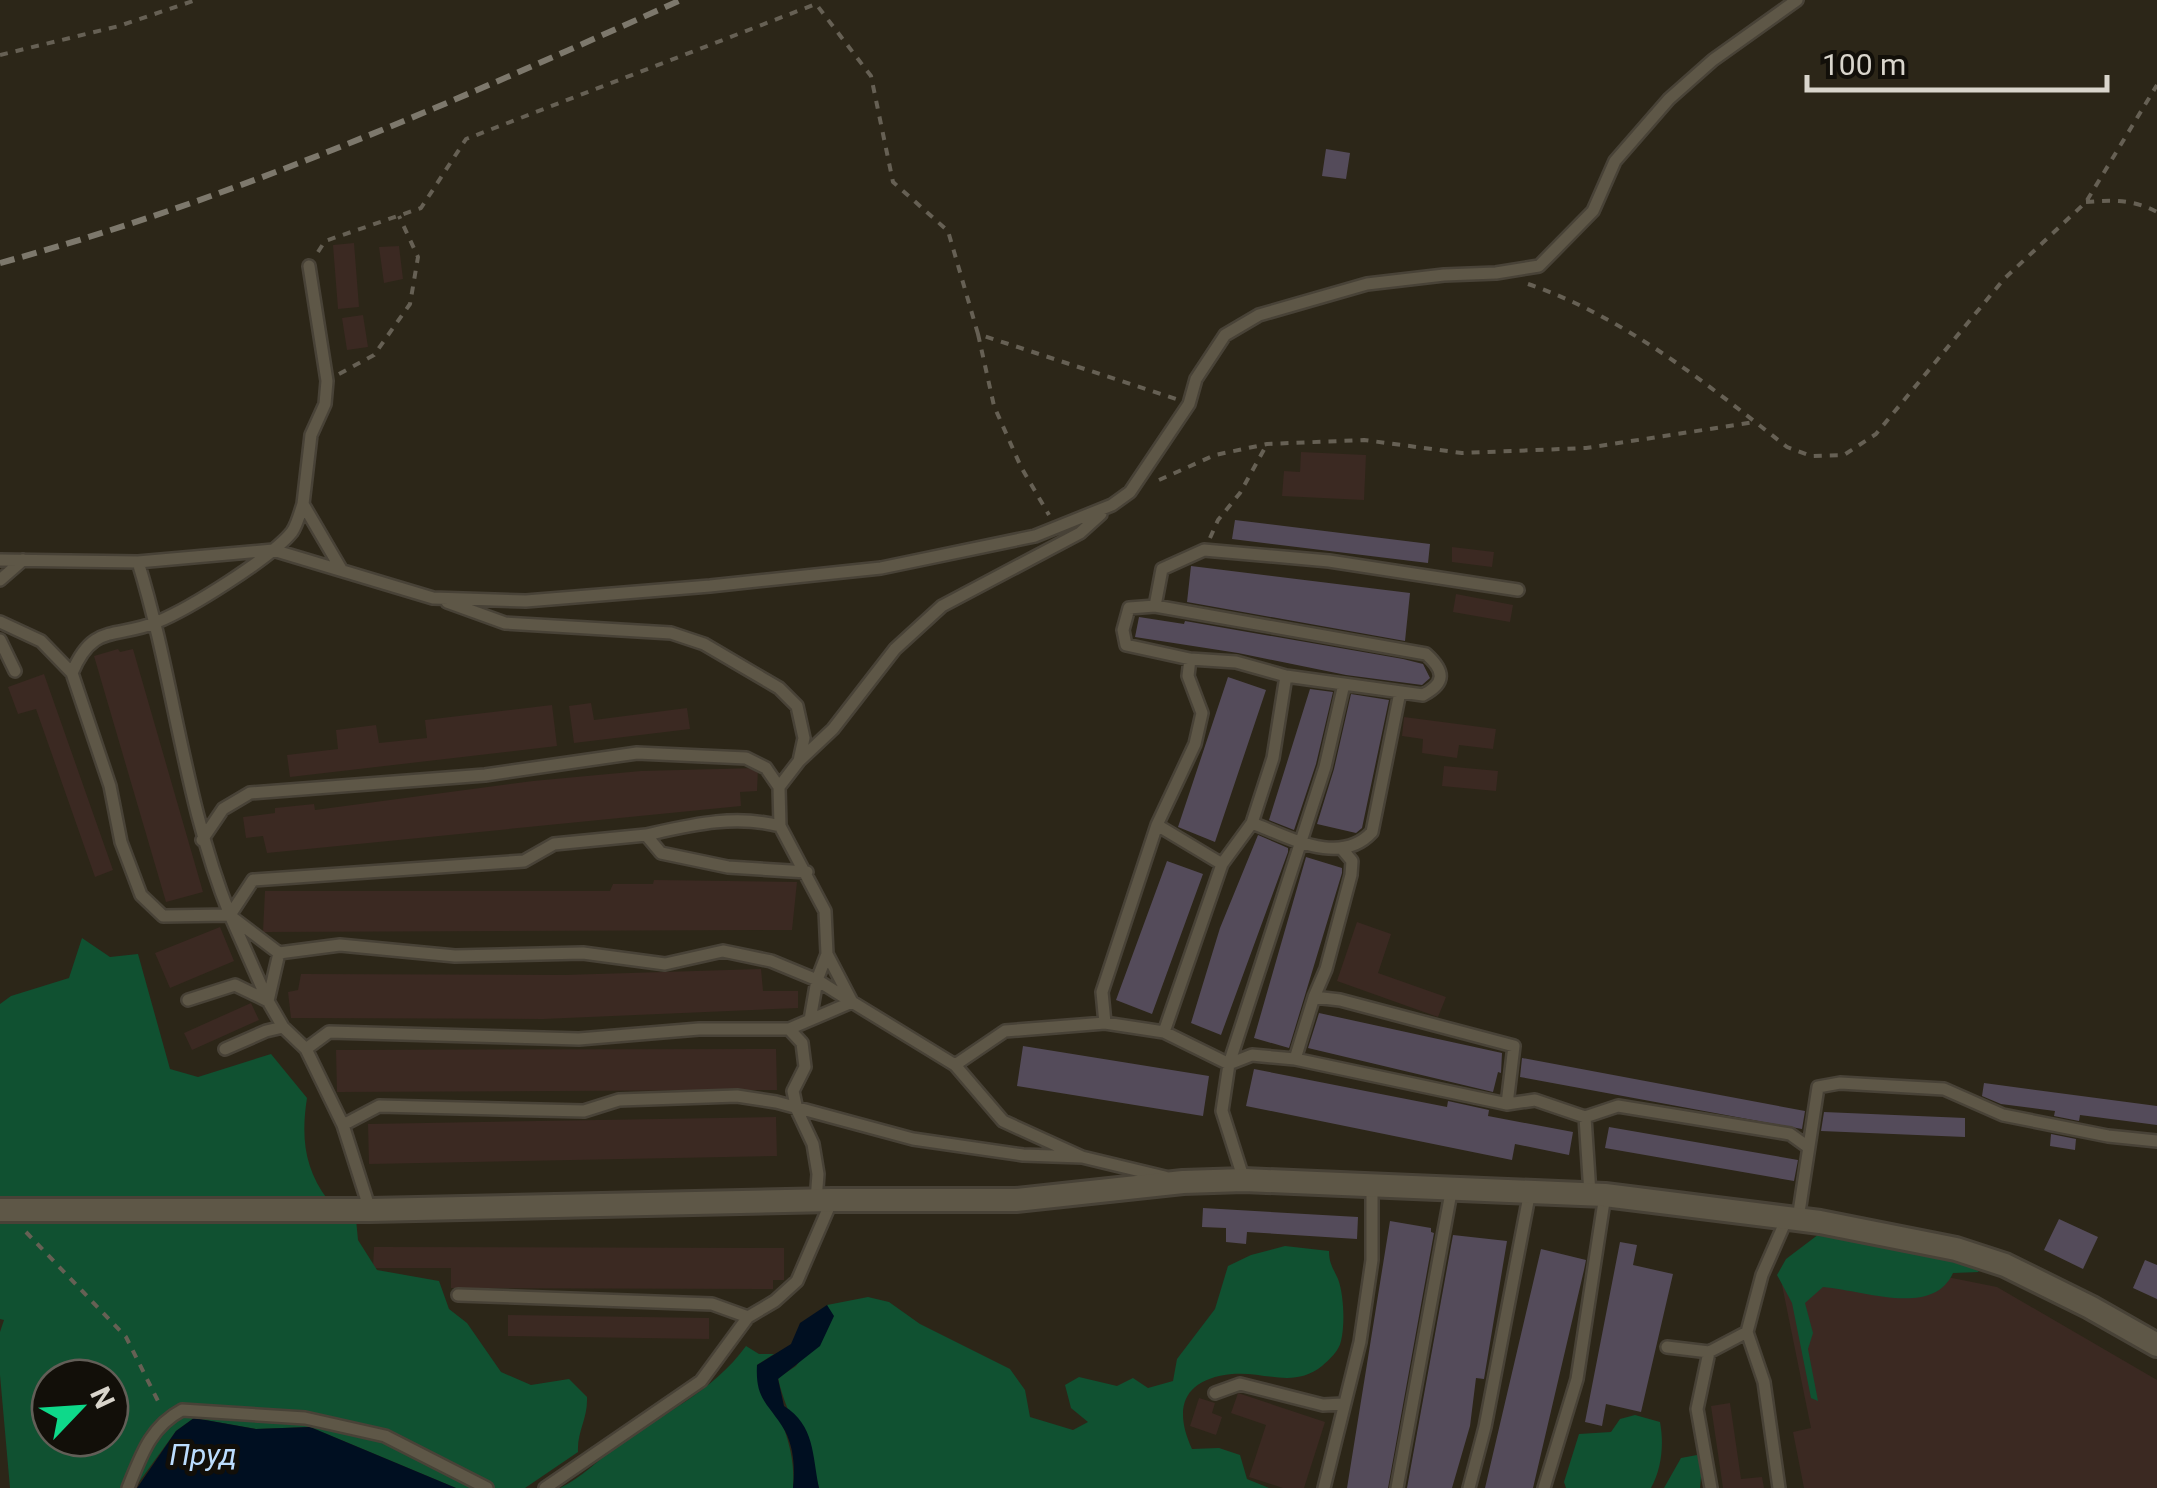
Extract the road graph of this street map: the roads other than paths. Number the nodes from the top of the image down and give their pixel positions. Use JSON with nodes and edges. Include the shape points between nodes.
{"nodes":[{"id":1,"x":1797,"y":0,"type":"edge"},
{"id":2,"x":309,"y":266,"type":"road end"},
{"id":3,"x":304,"y":504,"type":"junction"},
{"id":4,"x":1112,"y":505,"type":"junction"},
{"id":5,"x":273,"y":550,"type":"junction"},
{"id":6,"x":0,"y":560,"type":"edge"},
{"id":7,"x":23,"y":560,"type":"junction"},
{"id":8,"x":138,"y":562,"type":"junction"},
{"id":9,"x":342,"y":569,"type":"junction"},
{"id":10,"x":0,"y":580,"type":"edge"},
{"id":11,"x":1518,"y":590,"type":"dead end"},
{"id":12,"x":433,"y":598,"type":"junction"},
{"id":13,"x":1154,"y":606,"type":"junction"},
{"id":14,"x":0,"y":622,"type":"edge"},
{"id":15,"x":156,"y":622,"type":"junction"},
{"id":16,"x":0,"y":640,"type":"edge"},
{"id":17,"x":1190,"y":659,"type":"junction"},
{"id":18,"x":15,"y":672,"type":"dead end"},
{"id":19,"x":72,"y":673,"type":"junction"},
{"id":20,"x":1286,"y":676,"type":"junction"},
{"id":21,"x":1344,"y":684,"type":"junction"},
{"id":22,"x":1400,"y":692,"type":"junction"},
{"id":23,"x":799,"y":760,"type":"junction"},
{"id":24,"x":779,"y":787,"type":"junction"},
{"id":25,"x":1252,"y":822,"type":"junction"},
{"id":26,"x":1158,"y":825,"type":"junction"},
{"id":27,"x":780,"y":826,"type":"junction"},
{"id":28,"x":646,"y":835,"type":"junction"},
{"id":29,"x":202,"y":840,"type":"junction"},
{"id":30,"x":1301,"y":842,"type":"junction"},
{"id":31,"x":1342,"y":849,"type":"junction"},
{"id":32,"x":1222,"y":864,"type":"junction"},
{"id":33,"x":807,"y":872,"type":"junction"},
{"id":34,"x":230,"y":916,"type":"junction"},
{"id":35,"x":280,"y":954,"type":"junction"},
{"id":36,"x":826,"y":954,"type":"junction"},
{"id":37,"x":817,"y":980,"type":"junction"},
{"id":38,"x":1314,"y":997,"type":"junction"},
{"id":39,"x":188,"y":1000,"type":"dead end"},
{"id":40,"x":268,"y":1001,"type":"junction"},
{"id":41,"x":852,"y":1002,"type":"junction"},
{"id":42,"x":810,"y":1020,"type":"junction"},
{"id":43,"x":1105,"y":1024,"type":"junction"},
{"id":44,"x":283,"y":1027,"type":"junction"},
{"id":45,"x":789,"y":1029,"type":"junction"},
{"id":46,"x":1164,"y":1032,"type":"junction"},
{"id":47,"x":225,"y":1049,"type":"dead end"},
{"id":48,"x":306,"y":1049,"type":"junction"},
{"id":49,"x":1295,"y":1058,"type":"junction"},
{"id":50,"x":1229,"y":1064,"type":"junction"},
{"id":51,"x":955,"y":1065,"type":"junction"},
{"id":52,"x":1507,"y":1104,"type":"junction"},
{"id":53,"x":797,"y":1110,"type":"junction"},
{"id":54,"x":1584,"y":1117,"type":"junction"},
{"id":55,"x":343,"y":1125,"type":"junction"},
{"id":56,"x":2157,"y":1141,"type":"edge"},
{"id":57,"x":1808,"y":1147,"type":"junction"},
{"id":58,"x":1082,"y":1157,"type":"junction"},
{"id":59,"x":1244,"y":1180,"type":"junction"},
{"id":60,"x":1183,"y":1182,"type":"junction"},
{"id":61,"x":1372,"y":1184,"type":"junction"},
{"id":62,"x":1452,"y":1188,"type":"junction"},
{"id":63,"x":1530,"y":1190,"type":"junction"},
{"id":64,"x":1598,"y":1194,"type":"junction"},
{"id":65,"x":824,"y":1200,"type":"junction"},
{"id":66,"x":4,"y":1210,"type":"edge"},
{"id":67,"x":370,"y":1210,"type":"junction"},
{"id":68,"x":1793,"y":1219,"type":"junction"},
{"id":69,"x":458,"y":1295,"type":"dead end"},
{"id":70,"x":748,"y":1317,"type":"junction"},
{"id":71,"x":1747,"y":1332,"type":"junction"},
{"id":72,"x":2157,"y":1345,"type":"edge"},
{"id":73,"x":1667,"y":1347,"type":"dead end"},
{"id":74,"x":1709,"y":1352,"type":"junction"},
{"id":75,"x":1215,"y":1393,"type":"dead end"},
{"id":76,"x":1344,"y":1404,"type":"junction"},
{"id":77,"x":128,"y":1488,"type":"edge"},
{"id":78,"x":488,"y":1488,"type":"edge"},
{"id":79,"x":545,"y":1488,"type":"edge"},
{"id":80,"x":1324,"y":1488,"type":"edge"},
{"id":81,"x":1396,"y":1488,"type":"edge"},
{"id":82,"x":1469,"y":1488,"type":"edge"},
{"id":83,"x":1544,"y":1488,"type":"edge"},
{"id":84,"x":1711,"y":1488,"type":"edge"},
{"id":85,"x":1780,"y":1488,"type":"edge"}],
"edges":[{"from":1,"to":4,"type":"lane","via":[[1669,100],[1615,161],[1594,211],[1539,266],[1367,284],[1259,315],[1225,335],[1196,378],[1190,404],[1130,492]]},
{"from":2,"to":3,"type":"lane","via":[[327,381],[311,435]]},
{"from":3,"to":5,"type":"lane","via":[[293,530]]},
{"from":3,"to":9,"type":"lane"},
{"from":4,"to":12,"type":"lane","via":[[1035,536],[882,568],[526,601]]},
{"from":4,"to":23,"type":"lane","via":[[1080,532],[942,606],[895,649],[833,729]]},
{"from":5,"to":8,"type":"lane"},
{"from":5,"to":9,"type":"lane"},
{"from":5,"to":15,"type":"lane"},
{"from":6,"to":7,"type":"lane"},
{"from":7,"to":8,"type":"lane"},
{"from":7,"to":10,"type":"lane"},
{"from":8,"to":15,"type":"lane"},
{"from":9,"to":12,"type":"lane"},
{"from":11,"to":13,"type":"lane","via":[[1204,550],[1162,568]]},
{"from":12,"to":23,"type":"lane","via":[[505,623],[671,633],[704,644],[797,706],[804,738]]},
{"from":13,"to":17,"type":"lane","via":[[1129,608],[1122,630],[1126,646]]},
{"from":13,"to":22,"type":"lane","via":[[1426,654],[1438,665],[1436,688],[1423,695]]},
{"from":14,"to":19,"type":"lane","via":[[41,641]]},
{"from":15,"to":19,"type":"lane","via":[[101,634],[80,653]]},
{"from":15,"to":29,"type":"lane"},
{"from":16,"to":18,"type":"lane"},
{"from":17,"to":20,"type":"lane","via":[[1236,662]]},
{"from":17,"to":26,"type":"lane","via":[[1188,676],[1202,713]]},
{"from":19,"to":34,"type":"lane","via":[[141,895],[163,916]]},
{"from":20,"to":21,"type":"lane"},
{"from":20,"to":25,"type":"lane","via":[[1273,758]]},
{"from":21,"to":22,"type":"lane"},
{"from":21,"to":30,"type":"lane"},
{"from":22,"to":31,"type":"lane","via":[[1372,832]]},
{"from":23,"to":24,"type":"lane"},
{"from":24,"to":27,"type":"lane"},
{"from":24,"to":29,"type":"lane","via":[[766,768],[746,758],[637,754],[250,793],[223,809]]},
{"from":25,"to":30,"type":"lane"},
{"from":25,"to":32,"type":"lane"},
{"from":26,"to":32,"type":"lane"},
{"from":26,"to":43,"type":"lane","via":[[1102,992]]},
{"from":27,"to":28,"type":"lane","via":[[752,818]]},
{"from":27,"to":33,"type":"lane"},
{"from":28,"to":33,"type":"lane","via":[[660,853],[728,867]]},
{"from":28,"to":34,"type":"lane","via":[[554,844],[524,860],[253,880]]},
{"from":29,"to":34,"type":"lane"},
{"from":30,"to":31,"type":"lane"},
{"from":30,"to":50,"type":"lane"},
{"from":31,"to":38,"type":"lane","via":[[1352,861],[1351,875]]},
{"from":32,"to":46,"type":"lane"},
{"from":33,"to":36,"type":"lane","via":[[825,910]]},
{"from":34,"to":35,"type":"lane"},
{"from":34,"to":40,"type":"lane"},
{"from":35,"to":37,"type":"lane","via":[[340,945],[455,956],[582,953],[665,964],[724,951]]},
{"from":35,"to":40,"type":"lane"},
{"from":36,"to":37,"type":"lane"},
{"from":36,"to":41,"type":"lane"},
{"from":37,"to":41,"type":"lane"},
{"from":37,"to":42,"type":"lane"},
{"from":38,"to":49,"type":"lane"},
{"from":38,"to":52,"type":"lane","via":[[1514,1046]]},
{"from":39,"to":40,"type":"lane","via":[[235,985]]},
{"from":40,"to":44,"type":"lane"},
{"from":41,"to":42,"type":"lane"},
{"from":41,"to":51,"type":"lane"},
{"from":42,"to":45,"type":"lane"},
{"from":43,"to":46,"type":"lane"},
{"from":43,"to":51,"type":"lane","via":[[1004,1030]]},
{"from":44,"to":47,"type":"lane"},
{"from":44,"to":48,"type":"lane"},
{"from":45,"to":48,"type":"lane","via":[[579,1039],[329,1032]]},
{"from":45,"to":53,"type":"lane","via":[[802,1043],[805,1067],[794,1092]]},
{"from":46,"to":50,"type":"lane"},
{"from":48,"to":55,"type":"lane"},
{"from":49,"to":50,"type":"lane","via":[[1252,1055]]},
{"from":49,"to":52,"type":"lane"},
{"from":50,"to":59,"type":"lane","via":[[1222,1111]]},
{"from":51,"to":58,"type":"lane","via":[[1003,1121]]},
{"from":52,"to":54,"type":"lane","via":[[1535,1100]]},
{"from":53,"to":55,"type":"lane","via":[[736,1096],[619,1100],[584,1110],[379,1106]]},
{"from":53,"to":58,"type":"lane","via":[[912,1138]]},
{"from":53,"to":65,"type":"lane","via":[[814,1144]]},
{"from":54,"to":57,"type":"lane","via":[[1618,1106],[1790,1134]]},
{"from":54,"to":64,"type":"lane"},
{"from":55,"to":67,"type":"lane"},
{"from":56,"to":57,"type":"lane","via":[[2003,1115],[1944,1088],[1840,1083],[1818,1087]]},
{"from":57,"to":68,"type":"lane"},
{"from":58,"to":60,"type":"lane"},
{"from":59,"to":60,"type":"street"},
{"from":59,"to":61,"type":"street"},
{"from":60,"to":65,"type":"street","via":[[1016,1200]]},
{"from":61,"to":62,"type":"street"},
{"from":61,"to":76,"type":"lane","via":[[1372,1260]]},
{"from":62,"to":63,"type":"street"},
{"from":62,"to":81,"type":"lane"},
{"from":63,"to":64,"type":"street"},
{"from":63,"to":82,"type":"lane"},
{"from":64,"to":68,"type":"street"},
{"from":64,"to":83,"type":"lane","via":[[1577,1379]]},
{"from":65,"to":67,"type":"street"},
{"from":65,"to":70,"type":"lane","via":[[796,1280]]},
{"from":66,"to":67,"type":"street"},
{"from":68,"to":71,"type":"lane","via":[[1762,1275]]},
{"from":68,"to":72,"type":"street","via":[[1956,1248],[2004,1265]]},
{"from":69,"to":70,"type":"lane","via":[[712,1304]]},
{"from":70,"to":79,"type":"lane","via":[[701,1380]]},
{"from":71,"to":74,"type":"lane"},
{"from":71,"to":85,"type":"lane","via":[[1764,1382]]},
{"from":73,"to":74,"type":"lane"},
{"from":74,"to":84,"type":"lane","via":[[1696,1409]]},
{"from":75,"to":76,"type":"lane","via":[[1240,1384],[1322,1406]]},
{"from":76,"to":80,"type":"lane"},
{"from":77,"to":78,"type":"lane","via":[[151,1434],[182,1410],[305,1418],[385,1436]]}]}
